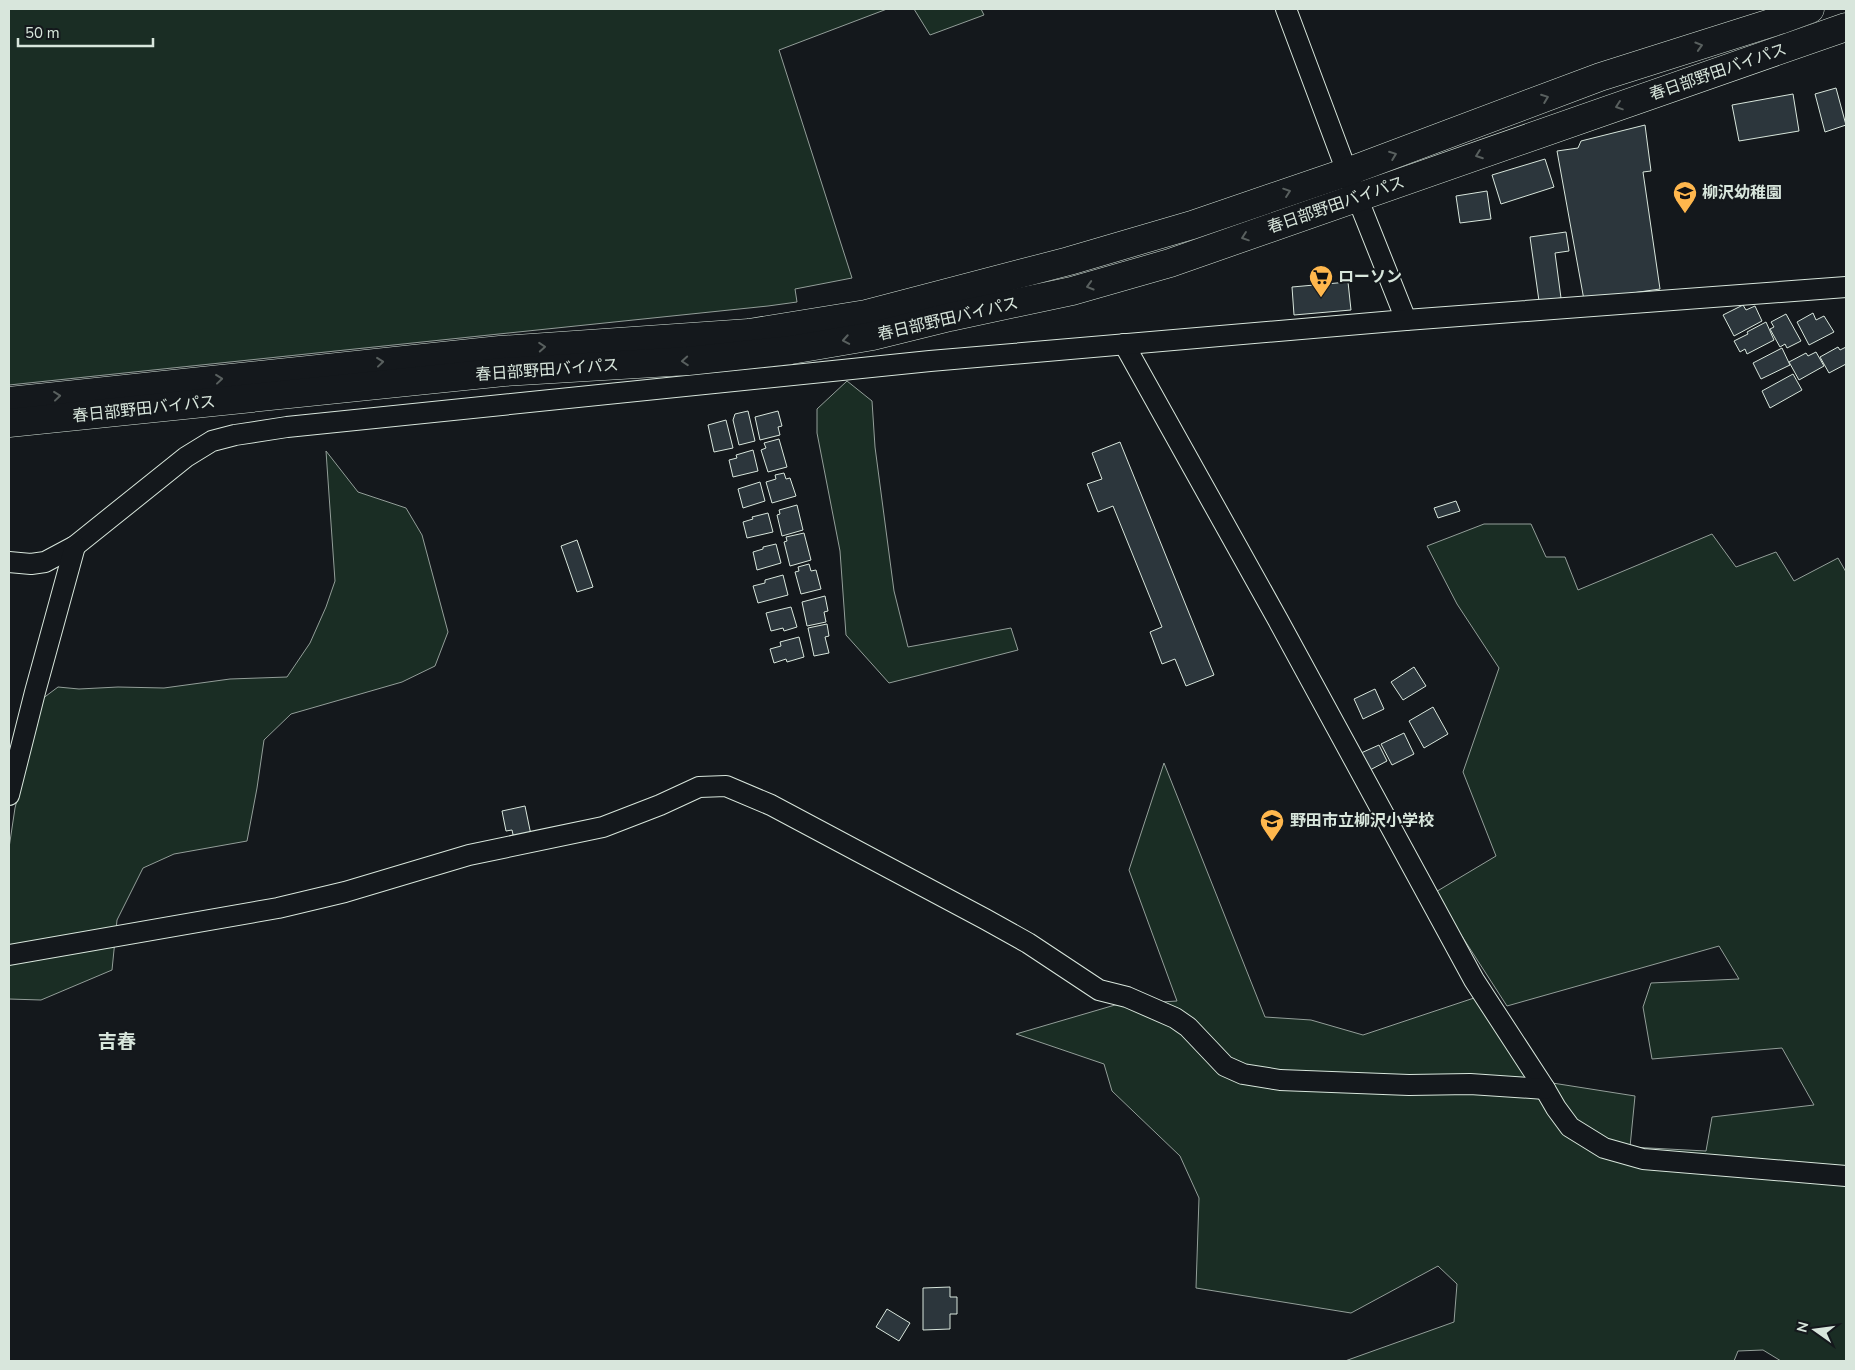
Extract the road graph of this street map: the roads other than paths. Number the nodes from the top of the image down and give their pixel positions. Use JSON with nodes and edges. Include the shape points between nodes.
{"nodes":[{"id":1,"x":1286,"y":9,"type":"edge"},
{"id":2,"x":1810,"y":9,"type":"edge"},
{"id":3,"x":1846,"y":27,"type":"edge"},
{"id":4,"x":1846,"y":31,"type":"edge"},
{"id":5,"x":1791,"y":47,"type":"junction"},
{"id":6,"x":1347,"y":172,"type":"junction"},
{"id":7,"x":1357,"y":198,"type":"junction"},
{"id":8,"x":1846,"y":287,"type":"edge"},
{"id":9,"x":1406,"y":320,"type":"junction"},
{"id":10,"x":1124,"y":344,"type":"junction"},
{"id":11,"x":9,"y":401,"type":"edge"},
{"id":12,"x":9,"y":423,"type":"edge"},
{"id":13,"x":75,"y":546,"type":"junction"},
{"id":14,"x":9,"y":562,"type":"edge"},
{"id":15,"x":9,"y":795,"type":"edge"},
{"id":16,"x":9,"y":955,"type":"edge"},
{"id":17,"x":1545,"y":1088,"type":"junction"},
{"id":18,"x":1846,"y":1176,"type":"edge"}],
"edges":[{"from":1,"to":6,"type":"street"},
{"from":6,"to":2,"type":"highway","name":"春日部野田バイパス","one_way":true,"via":[[1600,77]]},
{"from":3,"to":5,"type":"highway","name":"春日部野田バイパス"},
{"from":4,"to":5,"type":"highway"},
{"from":5,"to":7,"type":"highway","name":"春日部野田バイパス","one_way":true},
{"from":6,"to":7,"type":"street"},
{"from":11,"to":6,"type":"highway","name":"春日部野田バイパス","one_way":true,"via":[[500,350],[749,333],[866,314],[1192,225]]},
{"from":7,"to":9,"type":"street"},
{"from":7,"to":12,"type":"highway","name":"春日部野田バイパス","one_way":true,"via":[[1170,263],[1072,291],[873,336],[791,350],[504,372]]},
{"from":8,"to":9,"type":"street"},
{"from":9,"to":10,"type":"street"},
{"from":10,"to":13,"type":"street","via":[[930,361],[287,427],[236,435],[212,441],[186,457]]},
{"from":10,"to":17,"type":"street","via":[[1474,980]]},
{"from":13,"to":14,"type":"street","via":[[45,562]]},
{"from":13,"to":15,"type":"street"},
{"from":16,"to":17,"type":"street","via":[[278,908],[469,856],[603,827],[699,787],[726,786],[771,805],[985,919],[1099,990],[1175,1018],[1188,1027],[1225,1066],[1243,1074],[1280,1080]]},
{"from":17,"to":18,"type":"street","via":[[1570,1127],[1604,1148],[1643,1159]]}]}
